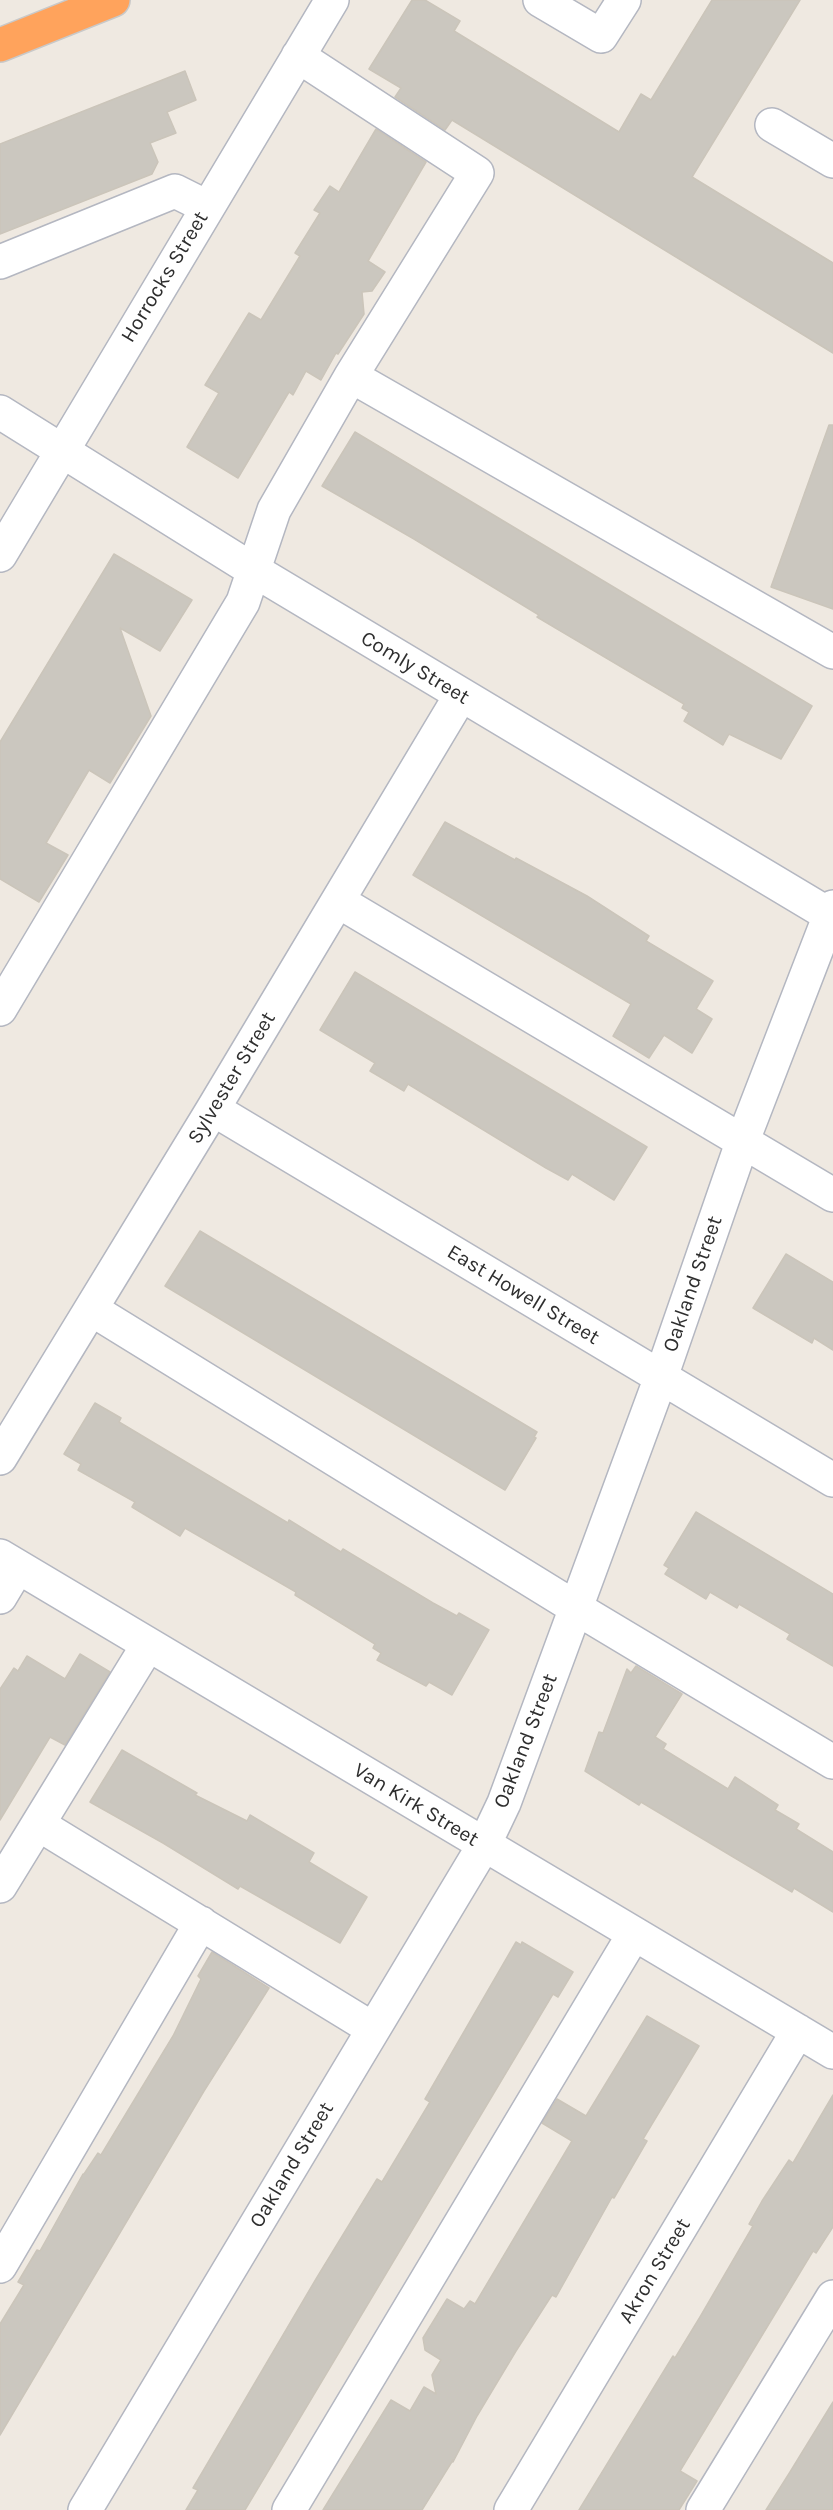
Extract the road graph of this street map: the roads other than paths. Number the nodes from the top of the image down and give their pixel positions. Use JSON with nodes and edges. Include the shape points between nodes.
{"nodes":[{"id":1,"x":113,"y":0,"type":"edge"},
{"id":2,"x":332,"y":0,"type":"edge"},
{"id":3,"x":540,"y":0,"type":"edge"},
{"id":4,"x":624,"y":0,"type":"edge"},
{"id":5,"x":0,"y":45,"type":"edge"},
{"id":6,"x":298,"y":56,"type":"junction"},
{"id":7,"x":772,"y":125,"type":"dead end"},
{"id":8,"x":833,"y":161,"type":"edge"},
{"id":9,"x":207,"y":207,"type":"junction"},
{"id":10,"x":0,"y":262,"type":"edge"},
{"id":11,"x":351,"y":376,"type":"junction"},
{"id":12,"x":0,"y":412,"type":"edge"},
{"id":13,"x":62,"y":450,"type":"junction"},
{"id":14,"x":0,"y":555,"type":"edge"},
{"id":15,"x":253,"y":570,"type":"junction"},
{"id":16,"x":833,"y":652,"type":"edge"},
{"id":17,"x":460,"y":695,"type":"junction"},
{"id":18,"x":338,"y":901,"type":"junction"},
{"id":19,"x":832,"y":913,"type":"edge"},
{"id":20,"x":0,"y":1009,"type":"edge"},
{"id":21,"x":213,"y":1109,"type":"junction"},
{"id":22,"x":743,"y":1140,"type":"junction"},
{"id":23,"x":833,"y":1195,"type":"edge"},
{"id":24,"x":91,"y":1309,"type":"junction"},
{"id":25,"x":662,"y":1377,"type":"junction"},
{"id":26,"x":0,"y":1458,"type":"edge"},
{"id":27,"x":833,"y":1480,"type":"edge"},
{"id":28,"x":9,"y":1562,"type":"edge"},
{"id":29,"x":0,"y":1597,"type":"edge"},
{"id":30,"x":576,"y":1608,"type":"junction"},
{"id":31,"x":148,"y":1645,"type":"junction"},
{"id":32,"x":833,"y":1762,"type":"edge"},
{"id":33,"x":38,"y":1824,"type":"junction"},
{"id":34,"x":484,"y":1845,"type":"junction"},
{"id":35,"x":0,"y":1886,"type":"edge"},
{"id":36,"x":201,"y":1923,"type":"junction"},
{"id":37,"x":634,"y":1934,"type":"junction"},
{"id":38,"x":373,"y":2029,"type":"junction"},
{"id":39,"x":798,"y":2031,"type":"junction"},
{"id":40,"x":833,"y":2052,"type":"edge"},
{"id":41,"x":0,"y":2266,"type":"edge"},
{"id":42,"x":833,"y":2297,"type":"edge"},
{"id":43,"x":85,"y":2510,"type":"edge"},
{"id":44,"x":289,"y":2510,"type":"edge"},
{"id":45,"x":511,"y":2510,"type":"edge"},
{"id":46,"x":703,"y":2510,"type":"edge"}],
"edges":[{"from":1,"to":5,"type":"highway"},
{"from":2,"to":6,"type":"street","name":"Horrocks Street"},
{"from":3,"to":4,"type":"street","via":[[601,36]]},
{"from":6,"to":9,"type":"street","name":"Horrocks Street"},
{"from":6,"to":11,"type":"street","via":[[477,173]]},
{"from":7,"to":8,"type":"street"},
{"from":9,"to":10,"type":"street","via":[[175,191]]},
{"from":9,"to":13,"type":"street","name":"Horrocks Street"},
{"from":11,"to":15,"type":"street","via":[[274,510]]},
{"from":11,"to":16,"type":"street"},
{"from":12,"to":13,"type":"street","name":"Comly Street"},
{"from":13,"to":14,"type":"street","name":"Horrocks Street"},
{"from":13,"to":15,"type":"street","name":"Comly Street"},
{"from":15,"to":17,"type":"street","name":"Comly Street"},
{"from":15,"to":20,"type":"street","via":[[243,602]]},
{"from":17,"to":18,"type":"street","name":"Sylvester Street"},
{"from":17,"to":19,"type":"street","name":"Comly Street"},
{"from":18,"to":21,"type":"street","name":"Sylvester Street"},
{"from":18,"to":22,"type":"street"},
{"from":19,"to":22,"type":"street","name":"Oakland Street"},
{"from":21,"to":24,"type":"street","name":"Sylvester Street"},
{"from":21,"to":25,"type":"street","name":"East Howell Street"},
{"from":22,"to":23,"type":"street"},
{"from":22,"to":25,"type":"street","name":"Oakland Street"},
{"from":24,"to":26,"type":"street","name":"Sylvester Street"},
{"from":24,"to":30,"type":"street"},
{"from":25,"to":27,"type":"street","name":"East Howell Street"},
{"from":25,"to":30,"type":"street","name":"Oakland Street"},
{"from":28,"to":29,"type":"street"},
{"from":28,"to":31,"type":"street","name":"Van Kirk Street"},
{"from":30,"to":32,"type":"street"},
{"from":30,"to":34,"type":"street","name":"Oakland Street","via":[[504,1803]]},
{"from":31,"to":33,"type":"street"},
{"from":31,"to":34,"type":"street","name":"Van Kirk Street"},
{"from":33,"to":35,"type":"street"},
{"from":33,"to":36,"type":"street"},
{"from":34,"to":37,"type":"street","name":"Van Kirk Street"},
{"from":34,"to":38,"type":"street","name":"Oakland Street"},
{"from":36,"to":38,"type":"street"},
{"from":36,"to":41,"type":"street"},
{"from":37,"to":39,"type":"street","name":"Van Kirk Street"},
{"from":37,"to":44,"type":"street"},
{"from":38,"to":43,"type":"street","name":"Oakland Street"},
{"from":39,"to":40,"type":"street","name":"Van Kirk Street"},
{"from":39,"to":45,"type":"street","name":"Akron Street"},
{"from":42,"to":46,"type":"street"}]}
